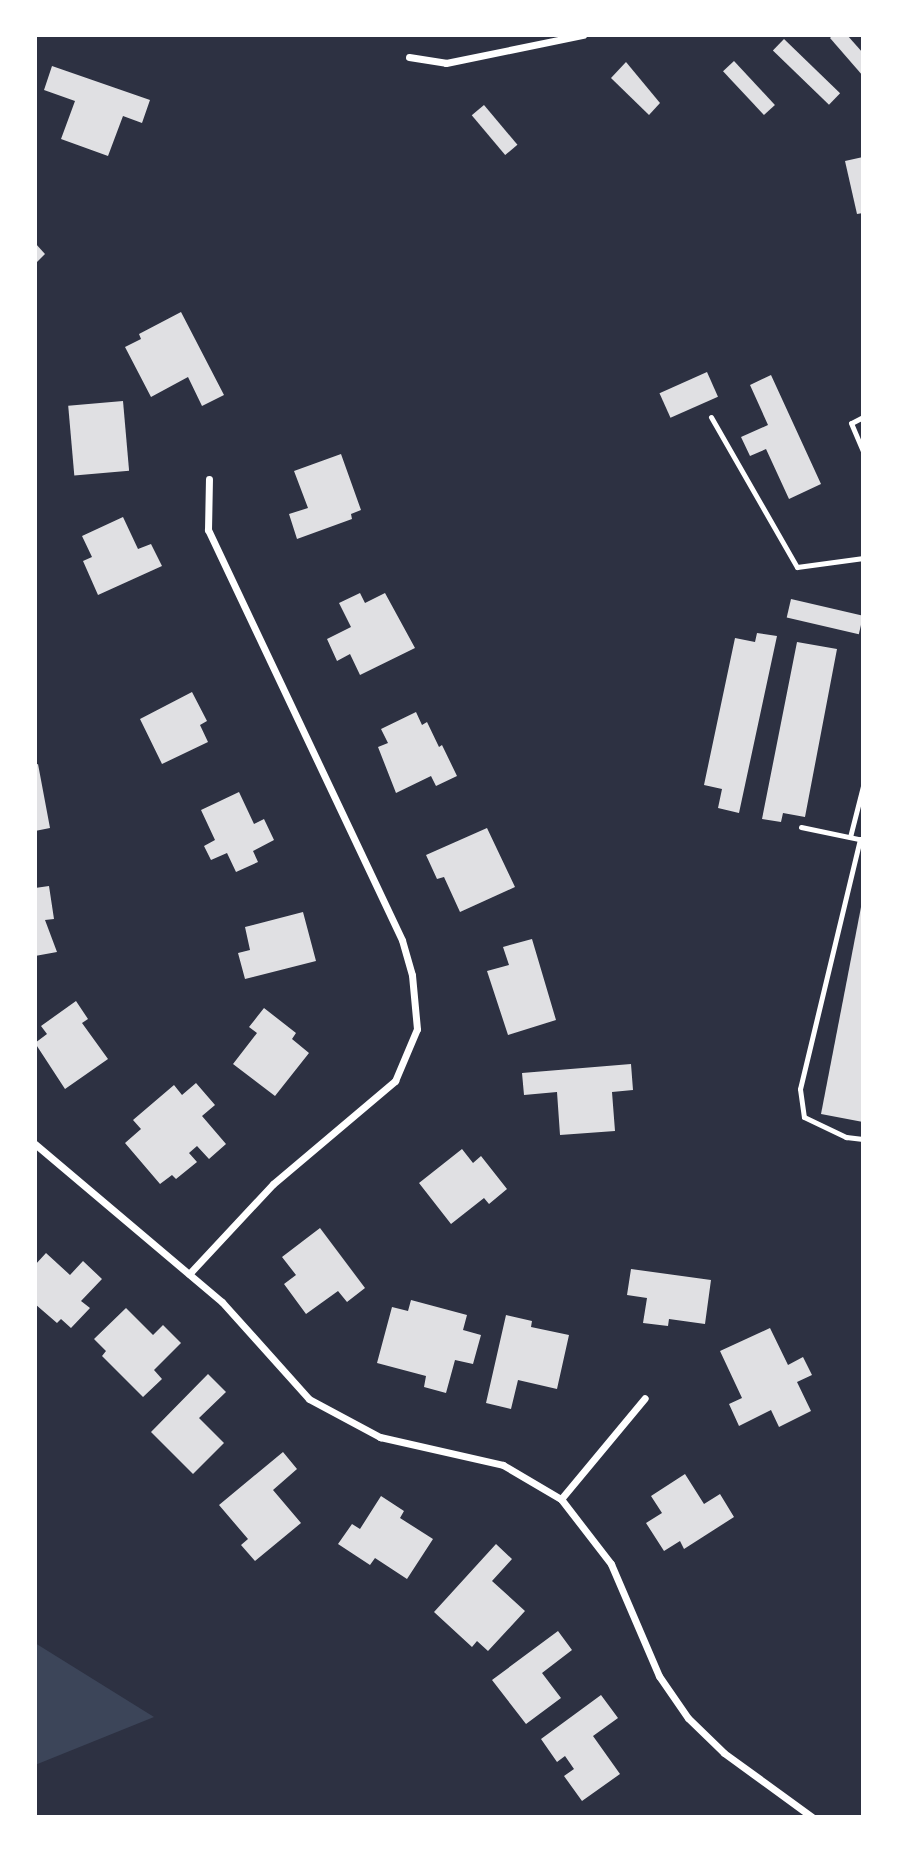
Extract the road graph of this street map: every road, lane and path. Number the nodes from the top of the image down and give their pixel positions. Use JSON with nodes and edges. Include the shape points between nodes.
{"nodes":[{"id":1,"x":583,"y":35,"type":"edge"},
{"id":2,"x":409,"y":57,"type":"dead end"},
{"id":3,"x":711,"y":417,"type":"dead end"},
{"id":4,"x":863,"y":417,"type":"edge"},
{"id":5,"x":863,"y":451,"type":"edge"},
{"id":6,"x":209,"y":478,"type":"dead end"},
{"id":7,"x":863,"y":558,"type":"edge"},
{"id":8,"x":863,"y":786,"type":"edge"},
{"id":9,"x":801,"y":827,"type":"dead end"},
{"id":10,"x":850,"y":837,"type":"junction"},
{"id":11,"x":862,"y":839,"type":"edge"},
{"id":12,"x":863,"y":1139,"type":"edge"},
{"id":13,"x":35,"y":1144,"type":"edge"},
{"id":14,"x":189,"y":1274,"type":"junction"},
{"id":15,"x":645,"y":1398,"type":"dead end"},
{"id":16,"x":561,"y":1499,"type":"junction"},
{"id":17,"x":812,"y":1817,"type":"edge"}],
"edges":[{"from":1,"to":2,"type":"street","via":[[446,63]]},
{"from":3,"to":7,"type":"lane","via":[[797,568]]},
{"from":4,"to":5,"type":"lane","via":[[851,423]]},
{"from":6,"to":14,"type":"street","via":[[208,530],[402,940],[412,975],[417,1029],[395,1081],[274,1184]]},
{"from":8,"to":10,"type":"lane"},
{"from":9,"to":10,"type":"lane"},
{"from":10,"to":11,"type":"lane"},
{"from":11,"to":12,"type":"lane","via":[[800,1089],[804,1117],[846,1137]]},
{"from":13,"to":14,"type":"street"},
{"from":14,"to":16,"type":"street","via":[[222,1302],[309,1399],[380,1437],[503,1465]]},
{"from":15,"to":16,"type":"street"},
{"from":16,"to":17,"type":"street","via":[[611,1564],[659,1676],[688,1718],[724,1753]]}]}
